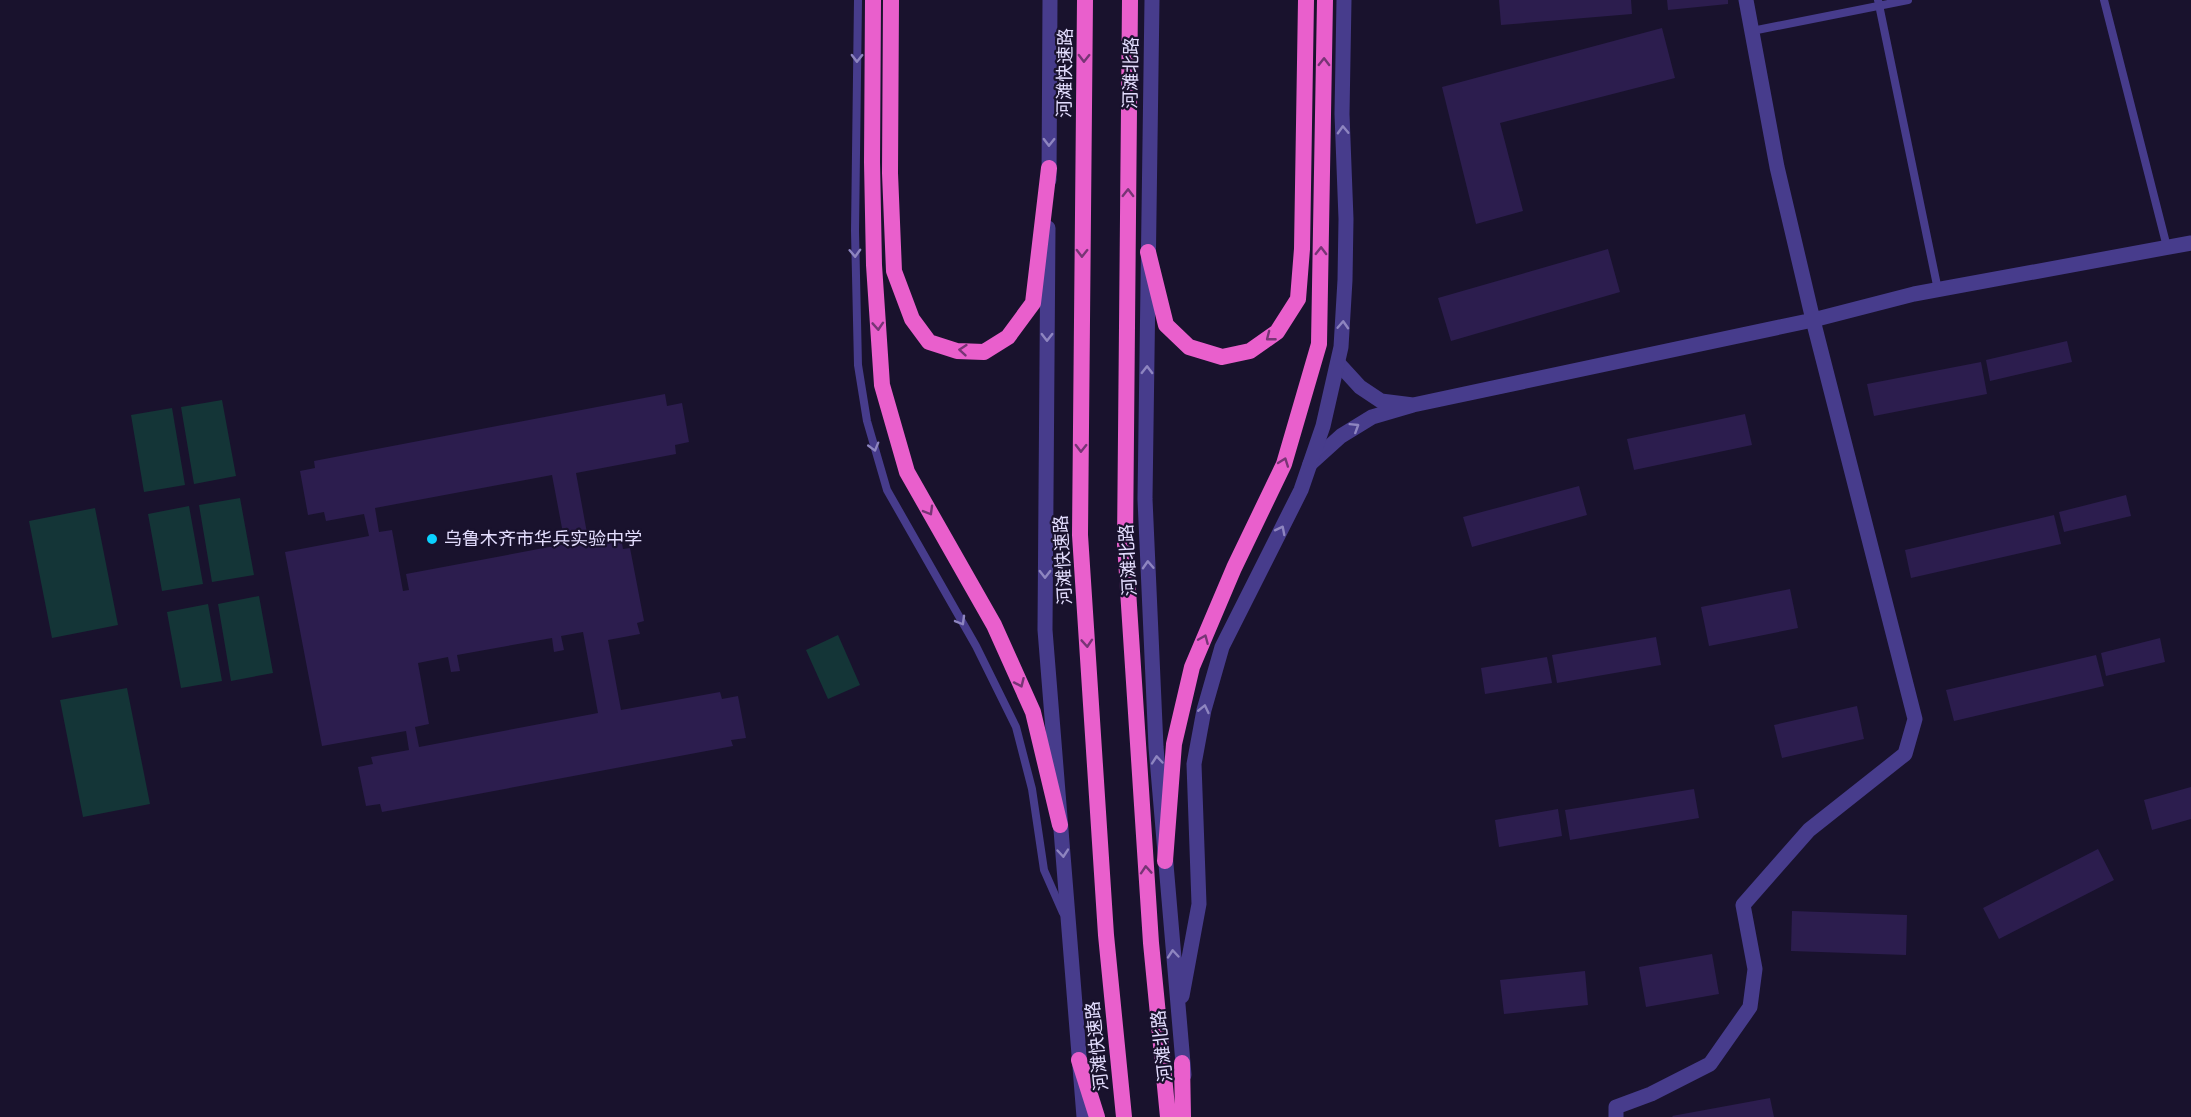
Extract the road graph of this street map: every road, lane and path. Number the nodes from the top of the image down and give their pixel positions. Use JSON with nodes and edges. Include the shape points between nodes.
{"nodes":[{"id":1,"x":858,"y":0,"type":"edge"},
{"id":2,"x":873,"y":0,"type":"edge"},
{"id":3,"x":891,"y":0,"type":"edge"},
{"id":4,"x":1050,"y":0,"type":"edge"},
{"id":5,"x":1085,"y":0,"type":"edge"},
{"id":6,"x":1130,"y":0,"type":"edge"},
{"id":7,"x":1152,"y":0,"type":"edge"},
{"id":8,"x":1306,"y":0,"type":"edge"},
{"id":9,"x":1325,"y":0,"type":"edge"},
{"id":10,"x":1344,"y":0,"type":"edge"},
{"id":11,"x":1746,"y":0,"type":"edge"},
{"id":12,"x":1908,"y":0,"type":"edge"},
{"id":13,"x":2103,"y":0,"type":"edge"},
{"id":14,"x":1878,"y":3,"type":"edge"},
{"id":15,"x":1752,"y":32,"type":"junction"},
{"id":16,"x":1049,"y":168,"type":"junction"},
{"id":17,"x":2191,"y":243,"type":"edge"},
{"id":18,"x":2167,"y":247,"type":"junction"},
{"id":19,"x":1148,"y":252,"type":"junction"},
{"id":20,"x":1938,"y":290,"type":"junction"},
{"id":21,"x":1813,"y":320,"type":"junction"},
{"id":22,"x":1338,"y":363,"type":"junction"},
{"id":23,"x":1413,"y":405,"type":"junction"},
{"id":24,"x":1310,"y":464,"type":"junction"},
{"id":25,"x":1060,"y":825,"type":"junction"},
{"id":26,"x":1166,"y":861,"type":"junction"},
{"id":27,"x":1068,"y":924,"type":"junction"},
{"id":28,"x":1178,"y":1016,"type":"junction"},
{"id":29,"x":1079,"y":1060,"type":"junction"},
{"id":30,"x":1182,"y":1063,"type":"junction"},
{"id":31,"x":1084,"y":1117,"type":"edge"},
{"id":32,"x":1097,"y":1117,"type":"edge"},
{"id":33,"x":1124,"y":1117,"type":"edge"},
{"id":34,"x":1168,"y":1117,"type":"edge"},
{"id":35,"x":1183,"y":1117,"type":"edge"},
{"id":36,"x":1190,"y":1117,"type":"edge"},
{"id":37,"x":1616,"y":1117,"type":"edge"}],
"edges":[{"from":1,"to":27,"type":"lane","one_way":true,"via":[[855,231],[858,365],[867,421],[887,490],[976,646],[1016,728],[1032,789],[1044,870]]},
{"from":2,"to":25,"type":"highway","one_way":true,"via":[[874,266],[882,385],[907,472],[994,625],[1034,712]]},
{"from":16,"to":3,"type":"highway","one_way":true,"via":[[1033,303],[1008,337],[984,352],[957,351],[929,342],[912,319],[894,271]]},
{"from":4,"to":16,"type":"street","one_way":true},
{"from":5,"to":33,"type":"highway","name":"河滩快速路","one_way":true,"via":[[1080,535],[1105,923]]},
{"from":34,"to":6,"type":"highway","one_way":true,"via":[[1151,943],[1125,544]]},
{"from":7,"to":19,"type":"street","name":"河滩北路"},
{"from":8,"to":19,"type":"highway","one_way":true,"via":[[1298,299],[1277,332],[1250,351],[1222,357],[1189,347],[1166,324]]},
{"from":26,"to":9,"type":"highway","one_way":true,"via":[[1174,744],[1192,667],[1284,464],[1319,344]]},
{"from":22,"to":10,"type":"street","one_way":true,"via":[[1345,280]]},
{"from":11,"to":15,"type":"street"},
{"from":12,"to":14,"type":"lane"},
{"from":13,"to":18,"type":"lane"},
{"from":14,"to":15,"type":"lane"},
{"from":14,"to":20,"type":"lane"},
{"from":15,"to":21,"type":"street","via":[[1777,167]]},
{"from":16,"to":25,"type":"street","one_way":true,"via":[[1045,630]]},
{"from":17,"to":18,"type":"street"},
{"from":18,"to":20,"type":"street"},
{"from":26,"to":19,"type":"street","name":"河滩北路","one_way":true,"via":[[1156,747],[1145,499]]},
{"from":20,"to":21,"type":"street"},
{"from":21,"to":23,"type":"street"},
{"from":21,"to":37,"type":"street","via":[[1915,719],[1905,754],[1809,830],[1743,905],[1755,969],[1750,1007],[1710,1064],[1616,1107]]},
{"from":22,"to":23,"type":"street","via":[[1360,387],[1381,401]]},
{"from":22,"to":24,"type":"street"},
{"from":24,"to":23,"type":"street","one_way":true,"via":[[1341,436],[1372,417]]},
{"from":28,"to":24,"type":"street","one_way":true,"via":[[1199,904],[1194,764],[1204,710],[1222,647],[1301,490]]},
{"from":25,"to":27,"type":"street","one_way":true},
{"from":28,"to":26,"type":"street","name":"河滩北路","one_way":true},
{"from":27,"to":29,"type":"street"},
{"from":28,"to":30,"type":"street","name":"河滩北路"},
{"from":29,"to":31,"type":"street"},
{"from":29,"to":32,"type":"highway"},
{"from":30,"to":35,"type":"highway"},
{"from":30,"to":36,"type":"street","name":"河滩北路"}]}
